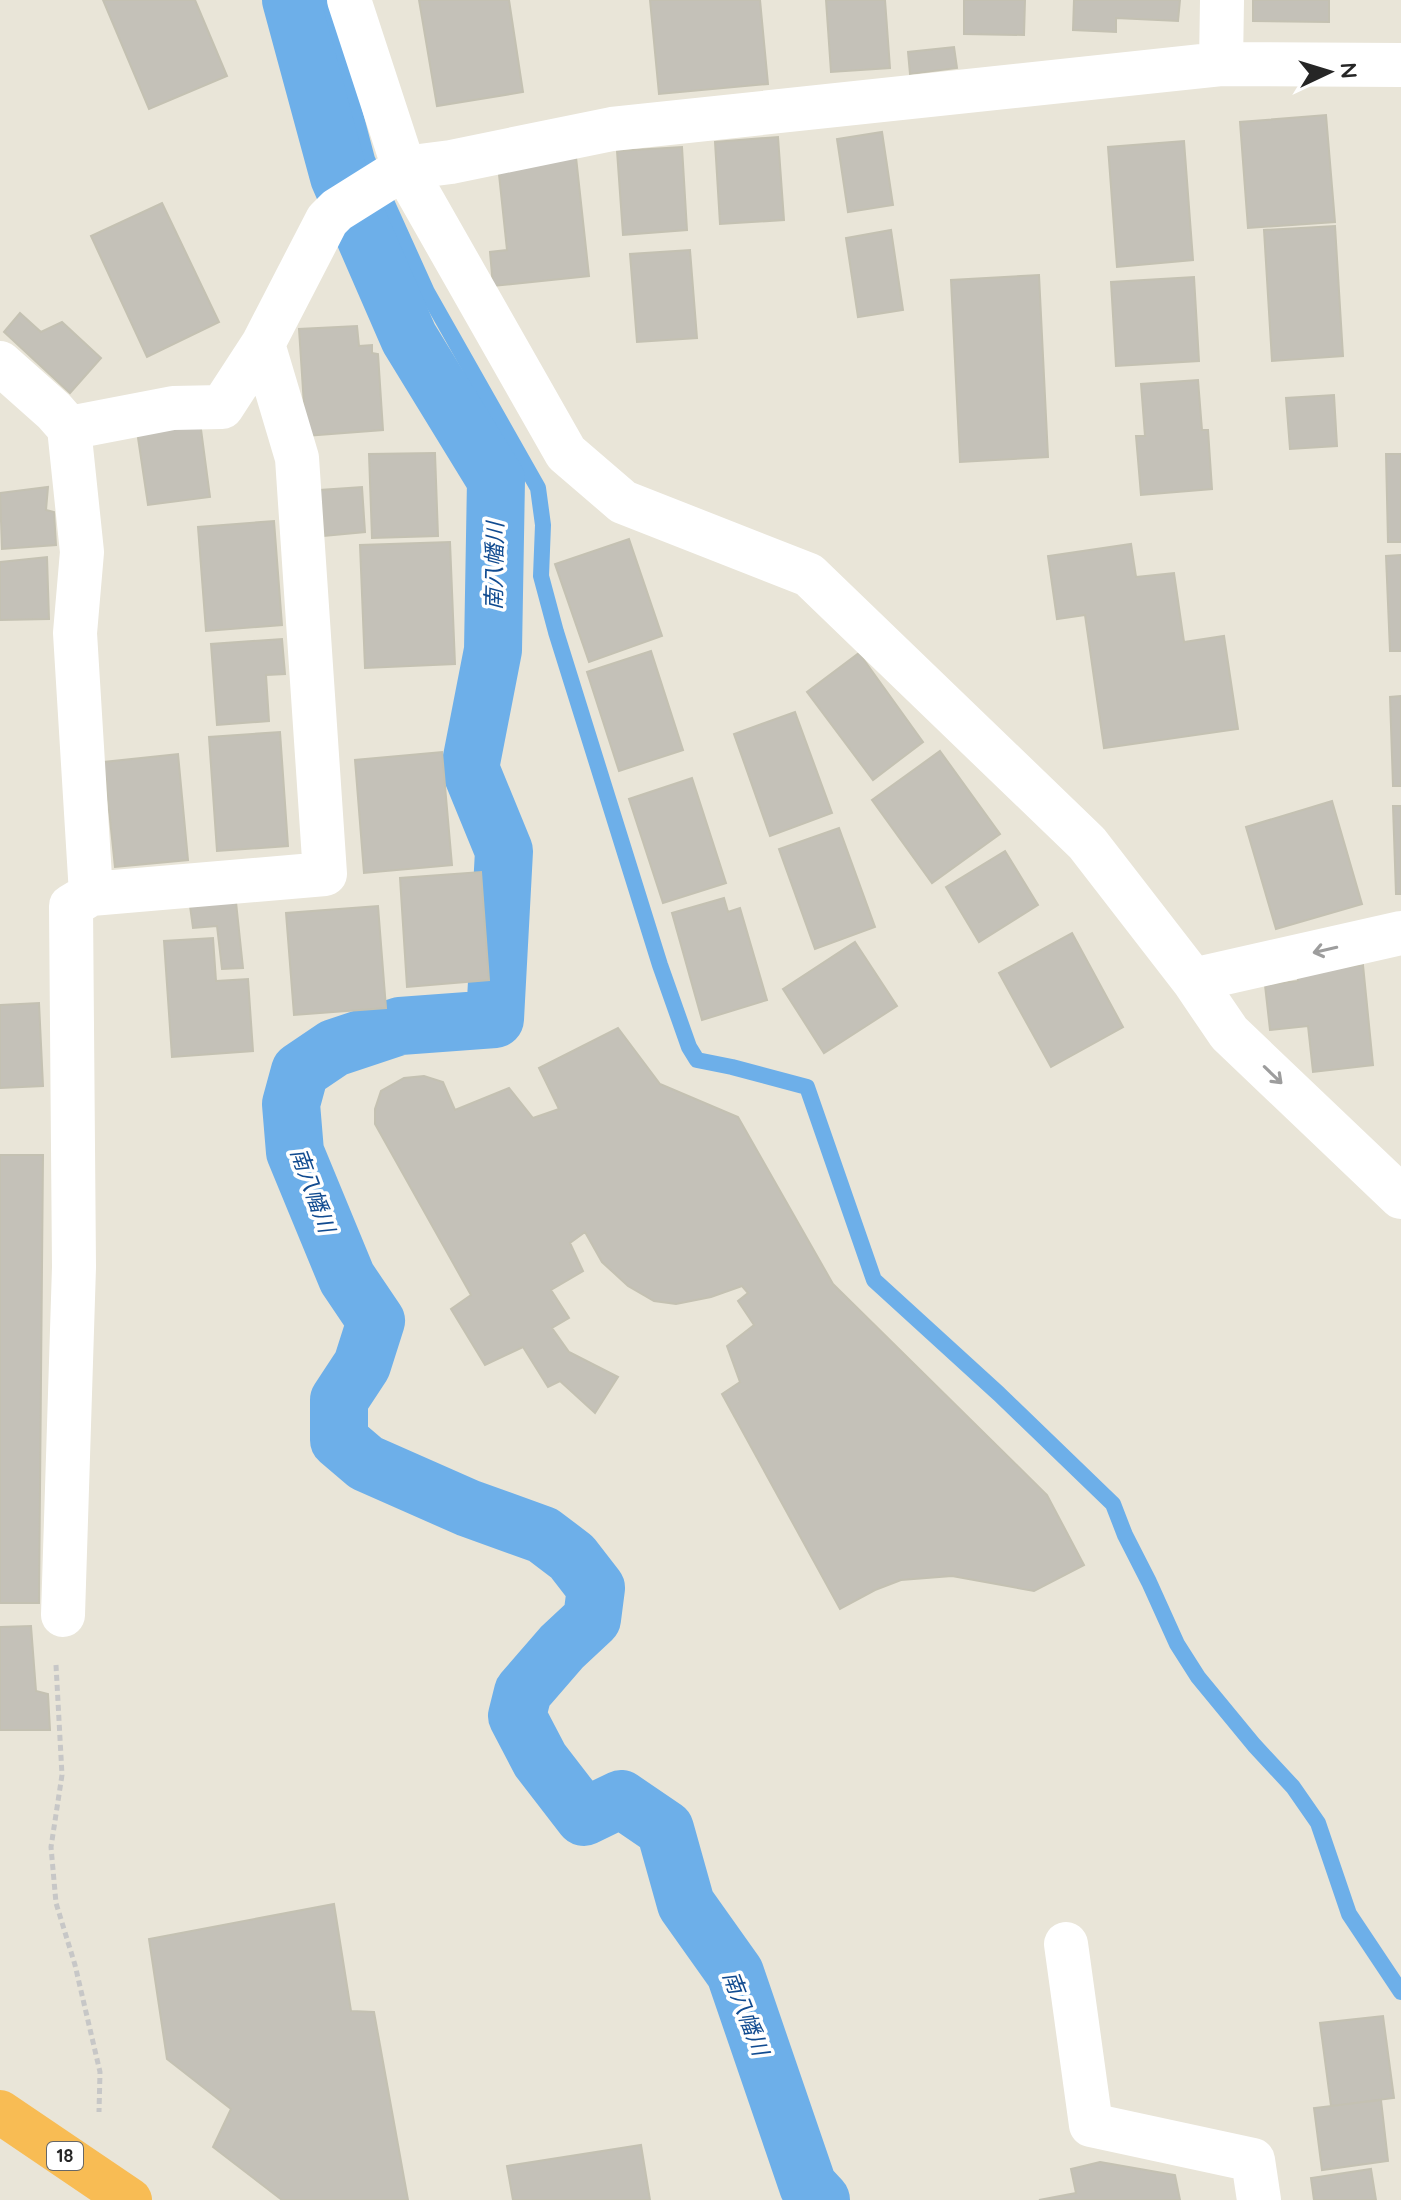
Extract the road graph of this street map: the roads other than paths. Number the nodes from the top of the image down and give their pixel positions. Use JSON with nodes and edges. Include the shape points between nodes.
{"nodes":[{"id":1,"x":349,"y":0,"type":"edge"},
{"id":2,"x":1222,"y":0,"type":"edge"},
{"id":3,"x":1221,"y":64,"type":"junction"},
{"id":4,"x":1401,"y":65,"type":"edge"},
{"id":5,"x":398,"y":173,"type":"junction"},
{"id":6,"x":263,"y":344,"type":"junction"},
{"id":7,"x":0,"y":363,"type":"edge"},
{"id":8,"x":69,"y":428,"type":"junction"},
{"id":9,"x":91,"y":894,"type":"junction"},
{"id":10,"x":1401,"y":933,"type":"edge"},
{"id":11,"x":1193,"y":980,"type":"junction"},
{"id":12,"x":1401,"y":1197,"type":"edge"},
{"id":13,"x":63,"y":1615,"type":"road end"},
{"id":14,"x":1066,"y":1944,"type":"dead end"},
{"id":15,"x":0,"y":2112,"type":"edge"},
{"id":16,"x":130,"y":2200,"type":"edge"},
{"id":17,"x":1259,"y":2200,"type":"edge"}],
"edges":[{"from":1,"to":5,"type":"street"},
{"from":2,"to":3,"type":"street"},
{"from":3,"to":4,"type":"street"},
{"from":3,"to":5,"type":"street","via":[[612,129]]},
{"from":5,"to":6,"type":"street","via":[[327,220]]},
{"from":5,"to":11,"type":"street","via":[[566,453],[623,502],[809,575],[1087,843]]},
{"from":6,"to":8,"type":"street","via":[[222,407],[173,408]]},
{"from":6,"to":9,"type":"street","via":[[297,458],[325,874]]},
{"from":7,"to":8,"type":"street"},
{"from":8,"to":9,"type":"street","via":[[82,552],[75,633]]},
{"from":9,"to":13,"type":"street","via":[[71,906],[74,1267]]},
{"from":10,"to":11,"type":"street","one_way":true},
{"from":11,"to":12,"type":"street","one_way":true,"via":[[1229,1033]]},
{"from":14,"to":17,"type":"street","via":[[1091,2125],[1253,2160]]},
{"from":15,"to":16,"type":"highway","number":"18"}]}
